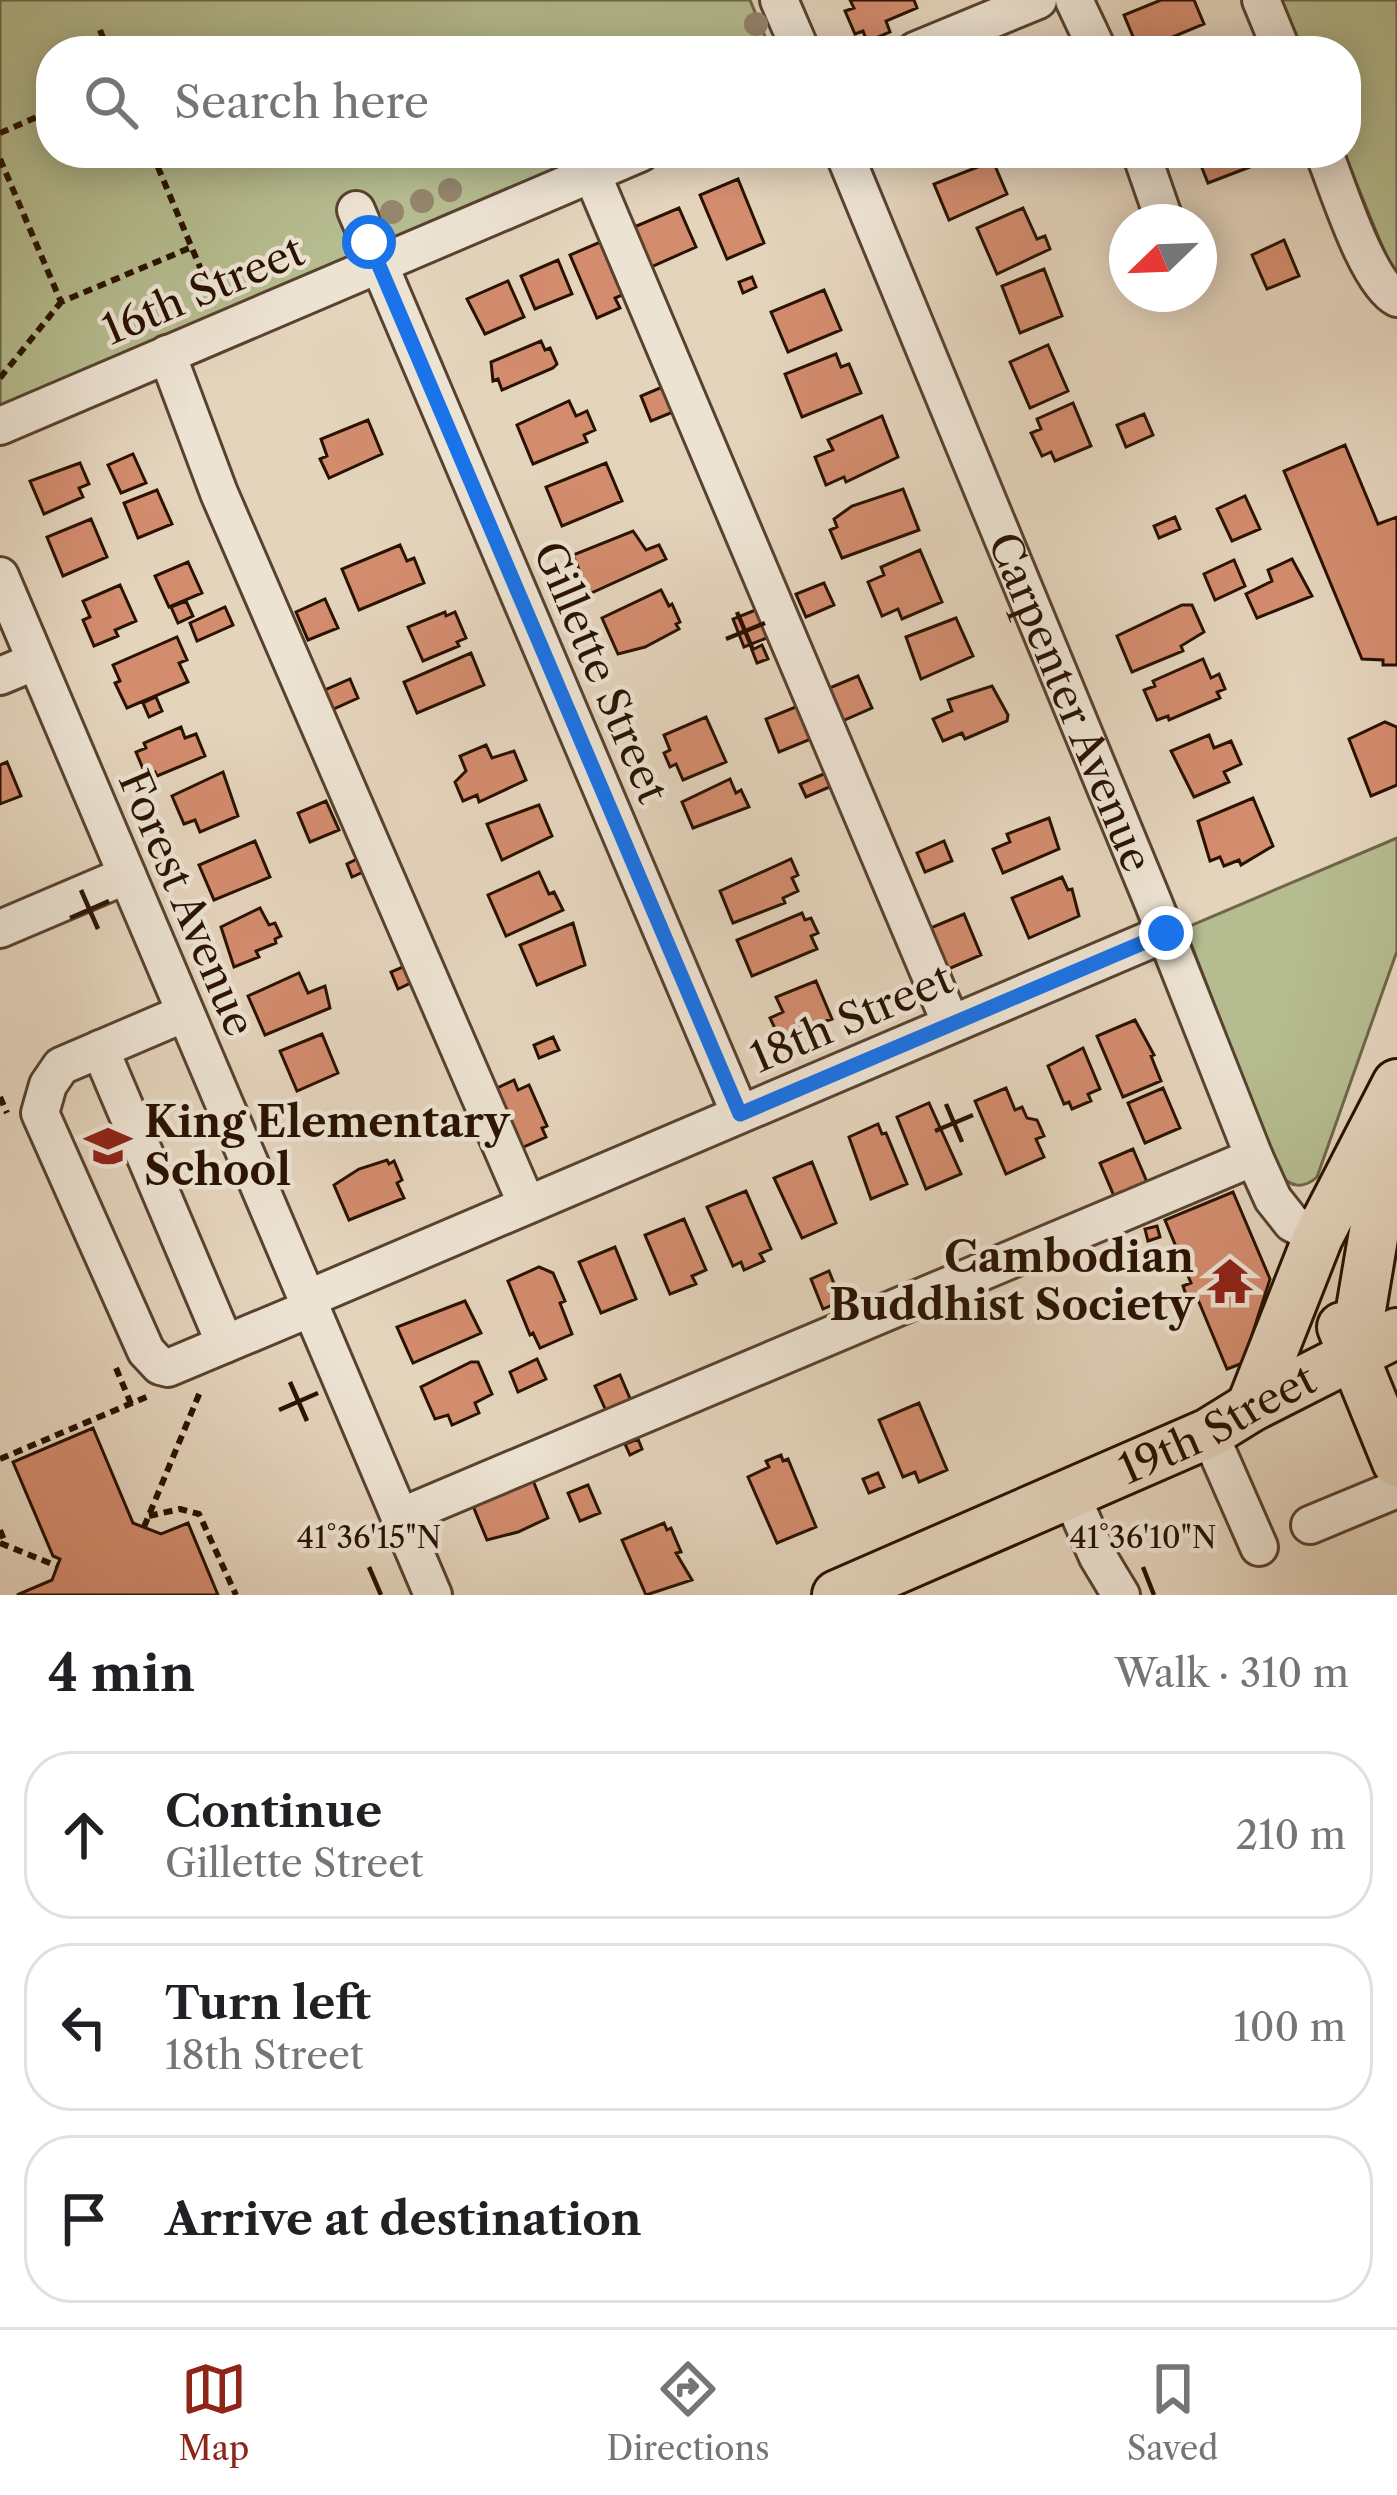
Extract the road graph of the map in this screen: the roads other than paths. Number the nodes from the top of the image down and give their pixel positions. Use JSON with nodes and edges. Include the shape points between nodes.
{"nodes":[{"id":1,"x":779,"y":0,"type":"edge"},
{"id":2,"x":1038,"y":0,"type":"edge"},
{"id":3,"x":1074,"y":0,"type":"edge"},
{"id":4,"x":1261,"y":0,"type":"edge"},
{"id":5,"x":795,"y":36,"type":"edge"},
{"id":6,"x":952,"y":36,"type":"edge"},
{"id":7,"x":1091,"y":36,"type":"edge"},
{"id":8,"x":1276,"y":36,"type":"edge"},
{"id":9,"x":604,"y":168,"type":"edge"},
{"id":10,"x":850,"y":168,"type":"edge"},
{"id":11,"x":1146,"y":168,"type":"edge"},
{"id":12,"x":1330,"y":168,"type":"edge"},
{"id":13,"x":592,"y":173,"type":"junction"},
{"id":14,"x":1159,"y":204,"type":"edge"},
{"id":15,"x":356,"y":210,"type":"dead end"},
{"id":16,"x":379,"y":264,"type":"junction"},
{"id":17,"x":1397,"y":298,"type":"edge"},
{"id":18,"x":167,"y":354,"type":"junction"},
{"id":19,"x":0,"y":426,"type":"edge"},
{"id":20,"x":0,"y":577,"type":"edge"},
{"id":21,"x":36,"y":661,"type":"junction"},
{"id":22,"x":0,"y":676,"type":"edge"},
{"id":23,"x":127,"y":875,"type":"junction"},
{"id":24,"x":0,"y":929,"type":"edge"},
{"id":25,"x":1166,"y":933,"type":"junction"},
{"id":26,"x":185,"y":1013,"type":"junction"},
{"id":27,"x":951,"y":1024,"type":"junction"},
{"id":28,"x":100,"y":1049,"type":"junction"},
{"id":29,"x":1397,"y":1088,"type":"edge"},
{"id":30,"x":740,"y":1114,"type":"junction"},
{"id":31,"x":1254,"y":1157,"type":"junction"},
{"id":32,"x":527,"y":1205,"type":"junction"},
{"id":33,"x":1318,"y":1237,"type":"junction"},
{"id":34,"x":309,"y":1303,"type":"junction"},
{"id":35,"x":1397,"y":1333,"type":"edge"},
{"id":36,"x":225,"y":1344,"type":"junction"},
{"id":37,"x":1353,"y":1357,"type":"junction"},
{"id":38,"x":1386,"y":1405,"type":"edge"},
{"id":39,"x":1252,"y":1407,"type":"junction"},
{"id":40,"x":1209,"y":1433,"type":"junction"},
{"id":41,"x":1397,"y":1462,"type":"edge"},
{"id":42,"x":1397,"y":1489,"type":"edge"},
{"id":43,"x":1071,"y":1495,"type":"junction"},
{"id":44,"x":400,"y":1517,"type":"junction"},
{"id":45,"x":1310,"y":1526,"type":"dead end"},
{"id":46,"x":1259,"y":1547,"type":"dead end"},
{"id":47,"x":433,"y":1595,"type":"edge"},
{"id":48,"x":837,"y":1595,"type":"edge"},
{"id":49,"x":1121,"y":1595,"type":"edge"}],
"edges":[{"from":1,"to":5,"type":"street"},
{"from":2,"to":6,"type":"street"},
{"from":3,"to":7,"type":"street"},
{"from":4,"to":8,"type":"street"},
{"from":9,"to":13,"type":"street","name":"16th Street"},
{"from":10,"to":25,"type":"street","name":"Carpenter Avenue"},
{"from":11,"to":14,"type":"street"},
{"from":12,"to":17,"type":"street","via":[[1370,265]]},
{"from":13,"to":16,"type":"street","name":"16th Street"},
{"from":13,"to":27,"type":"street"},
{"from":15,"to":16,"type":"street","name":"Gillette Street"},
{"from":16,"to":18,"type":"street","name":"16th Street"},
{"from":16,"to":30,"type":"street","name":"Gillette Street"},
{"from":18,"to":19,"type":"street","name":"16th Street"},
{"from":18,"to":32,"type":"street","via":[[219,493]]},
{"from":20,"to":21,"type":"street","name":"Forest Avenue"},
{"from":21,"to":22,"type":"street"},
{"from":21,"to":23,"type":"street","name":"Forest Avenue"},
{"from":23,"to":24,"type":"street"},
{"from":23,"to":26,"type":"street","name":"Forest Avenue"},
{"from":25,"to":27,"type":"street","name":"18th Street"},
{"from":25,"to":31,"type":"street","name":"Carpenter Avenue"},
{"from":26,"to":28,"type":"street"},
{"from":26,"to":34,"type":"street","name":"Forest Avenue"},
{"from":27,"to":30,"type":"street","name":"18th Street"},
{"from":28,"to":36,"type":"street"},
{"from":28,"to":36,"type":"street","name":"18th Street","via":[[61,1066],[40,1114],[146,1352],[168,1368]]},
{"from":29,"to":33,"type":"main road"},
{"from":29,"to":37,"type":"main road"},
{"from":30,"to":32,"type":"street","name":"18th Street"},
{"from":31,"to":33,"type":"street","name":"Carpenter Avenue","via":[[1292,1223]]},
{"from":31,"to":44,"type":"street"},
{"from":32,"to":34,"type":"street","name":"18th Street"},
{"from":33,"to":37,"type":"main road"},
{"from":33,"to":39,"type":"main road"},
{"from":34,"to":36,"type":"street","name":"18th Street"},
{"from":34,"to":44,"type":"street","name":"Forest Avenue"},
{"from":35,"to":37,"type":"main road","name":"19th Street"},
{"from":37,"to":38,"type":"main road"},
{"from":37,"to":39,"type":"main road","name":"19th Street"},
{"from":38,"to":41,"type":"main road"},
{"from":39,"to":40,"type":"main road","name":"19th Street"},
{"from":40,"to":43,"type":"main road","name":"19th Street"},
{"from":40,"to":46,"type":"street"},
{"from":42,"to":45,"type":"street"},
{"from":43,"to":48,"type":"main road","name":"19th Street"},
{"from":43,"to":49,"type":"street"},
{"from":44,"to":47,"type":"street","name":"Forest Avenue"}]}
